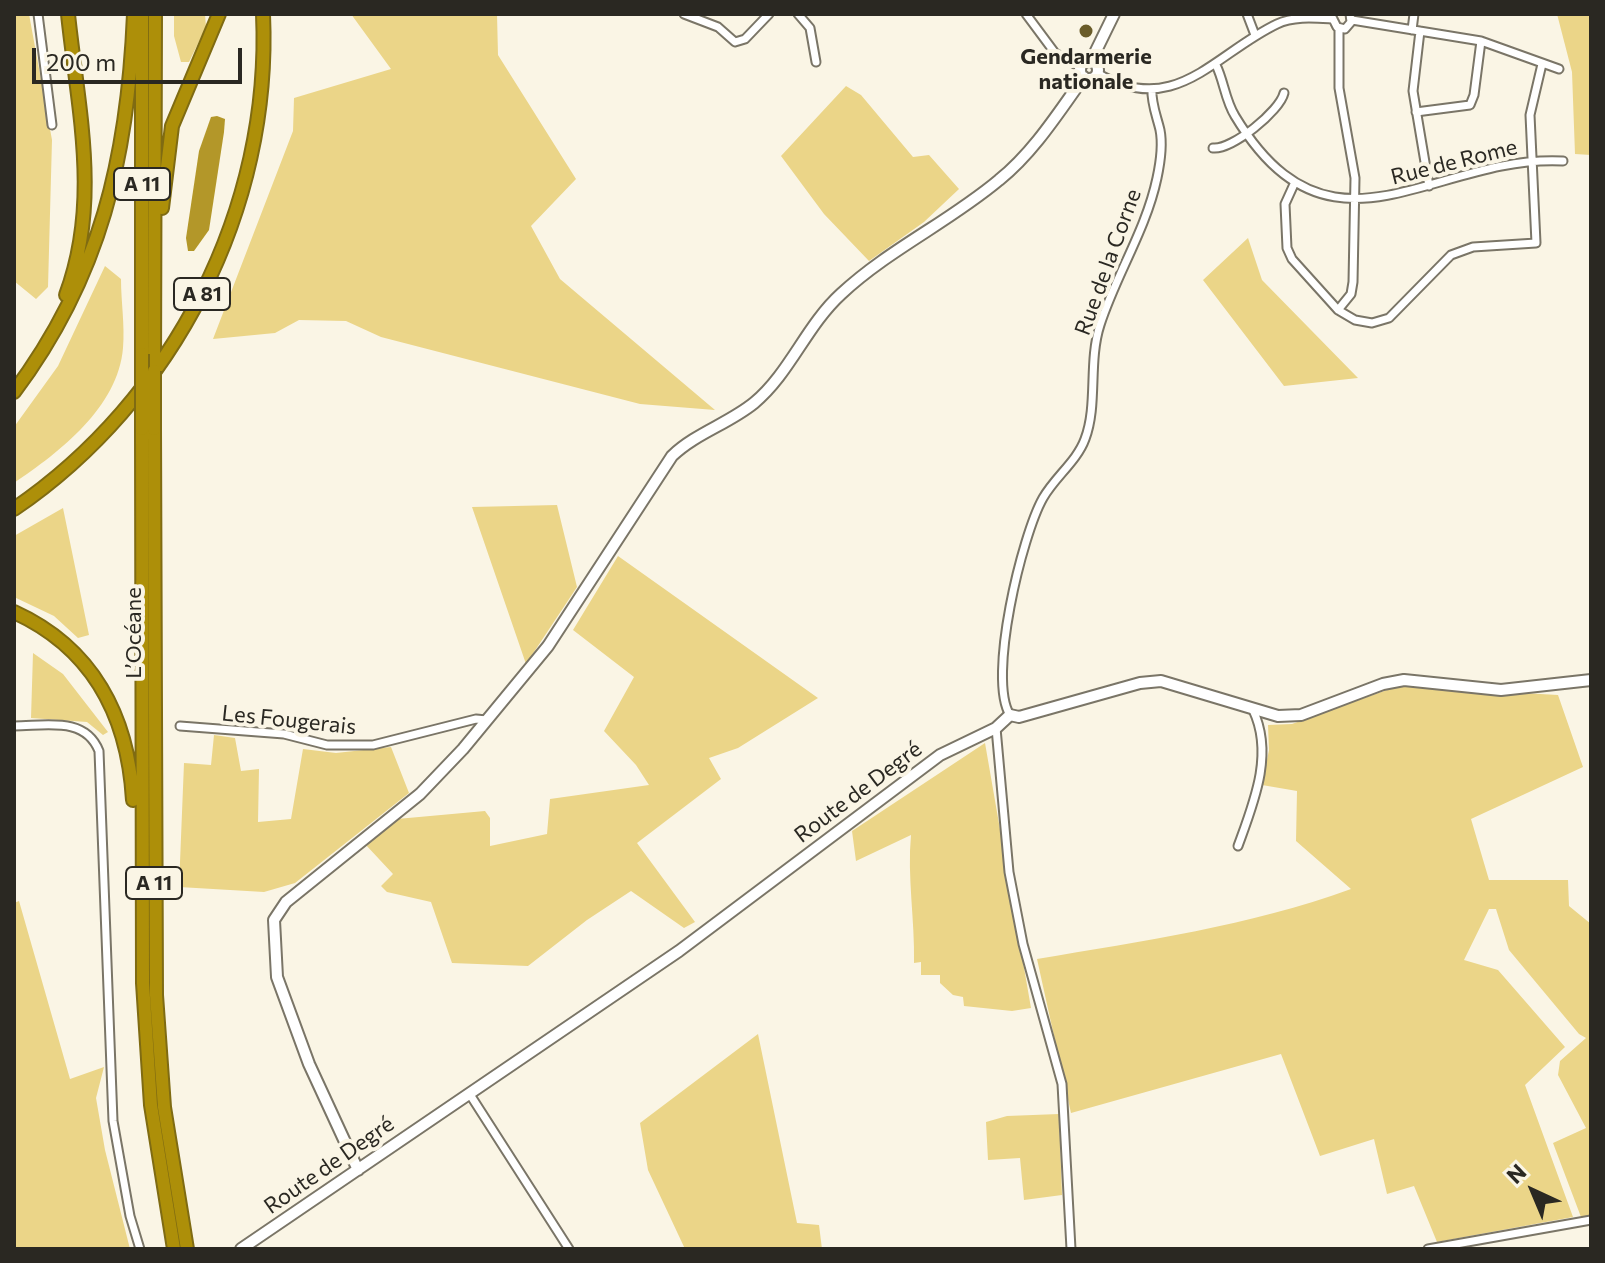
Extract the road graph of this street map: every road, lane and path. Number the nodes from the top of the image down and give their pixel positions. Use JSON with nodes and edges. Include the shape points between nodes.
{"nodes":[{"id":1,"x":38,"y":14,"type":"edge"},
{"id":2,"x":68,"y":14,"type":"edge"},
{"id":3,"x":134,"y":14,"type":"edge"},
{"id":4,"x":142,"y":14,"type":"edge"},
{"id":5,"x":155,"y":14,"type":"edge"},
{"id":6,"x":219,"y":14,"type":"edge"},
{"id":7,"x":263,"y":14,"type":"edge"},
{"id":8,"x":684,"y":14,"type":"edge"},
{"id":9,"x":769,"y":14,"type":"edge"},
{"id":10,"x":798,"y":14,"type":"edge"},
{"id":11,"x":1026,"y":14,"type":"edge"},
{"id":12,"x":1114,"y":14,"type":"edge"},
{"id":13,"x":1247,"y":14,"type":"edge"},
{"id":14,"x":1414,"y":14,"type":"edge"},
{"id":15,"x":1334,"y":16,"type":"edge"},
{"id":16,"x":1351,"y":17,"type":"edge"},
{"id":17,"x":1339,"y":29,"type":"junction"},
{"id":18,"x":1416,"y":31,"type":"junction"},
{"id":19,"x":1255,"y":35,"type":"junction"},
{"id":20,"x":1481,"y":41,"type":"junction"},
{"id":21,"x":816,"y":62,"type":"dead end"},
{"id":22,"x":1542,"y":64,"type":"junction"},
{"id":23,"x":1216,"y":65,"type":"junction"},
{"id":24,"x":1085,"y":68,"type":"junction"},
{"id":25,"x":1559,"y":69,"type":"dead end"},
{"id":26,"x":1097,"y":73,"type":"joint"},
{"id":27,"x":1152,"y":89,"type":"junction"},
{"id":28,"x":1284,"y":93,"type":"dead end"},
{"id":29,"x":1416,"y":112,"type":"junction"},
{"id":30,"x":52,"y":125,"type":"dead end"},
{"id":31,"x":1247,"y":133,"type":"junction"},
{"id":32,"x":1213,"y":148,"type":"dead end"},
{"id":33,"x":1534,"y":161,"type":"junction"},
{"id":34,"x":1563,"y":161,"type":"dead end"},
{"id":35,"x":1295,"y":182,"type":"junction"},
{"id":36,"x":1429,"y":186,"type":"junction"},
{"id":37,"x":1353,"y":199,"type":"junction"},
{"id":38,"x":154,"y":278,"type":"junction"},
{"id":39,"x":1338,"y":310,"type":"junction"},
{"id":40,"x":148,"y":354,"type":"junction"},
{"id":41,"x":30,"y":370,"type":"junction"},
{"id":42,"x":14,"y":392,"type":"edge"},
{"id":43,"x":148,"y":429,"type":"junction"},
{"id":44,"x":14,"y":509,"type":"edge"},
{"id":45,"x":14,"y":612,"type":"edge"},
{"id":46,"x":1591,"y":680,"type":"edge"},
{"id":47,"x":1253,"y":710,"type":"junction"},
{"id":48,"x":1010,"y":715,"type":"junction"},
{"id":49,"x":487,"y":720,"type":"junction"},
{"id":50,"x":14,"y":726,"type":"edge"},
{"id":51,"x":180,"y":726,"type":"dead end"},
{"id":52,"x":996,"y":728,"type":"junction"},
{"id":53,"x":141,"y":839,"type":"junction"},
{"id":54,"x":1238,"y":846,"type":"dead end"},
{"id":55,"x":469,"y":1093,"type":"junction"},
{"id":56,"x":358,"y":1170,"type":"junction"},
{"id":57,"x":1591,"y":1220,"type":"edge"},
{"id":58,"x":140,"y":1249,"type":"edge"},
{"id":59,"x":174,"y":1249,"type":"edge"},
{"id":60,"x":187,"y":1249,"type":"edge"},
{"id":61,"x":241,"y":1249,"type":"edge"},
{"id":62,"x":569,"y":1249,"type":"edge"},
{"id":63,"x":1071,"y":1249,"type":"edge"},
{"id":64,"x":1428,"y":1249,"type":"edge"}],
"edges":[{"from":1,"to":30,"type":"street"},
{"from":2,"to":41,"type":"highway","via":[[87,211],[70,286]]},
{"from":3,"to":41,"type":"highway","via":[[124,140],[109,204],[72,301]]},
{"from":4,"to":40,"type":"highway","name":"L’Océane","number":"A 11"},
{"from":5,"to":38,"type":"highway","name":"L’Océane","number":"A 11"},
{"from":6,"to":38,"type":"highway","via":[[172,126],[164,172],[161,260]]},
{"from":7,"to":44,"type":"highway","number":"A 81","via":[[262,76],[249,161],[226,237],[190,319],[162,363],[102,435]]},
{"from":8,"to":9,"type":"street","via":[[718,27],[735,42],[745,39]]},
{"from":10,"to":21,"type":"street","via":[[810,28]]},
{"from":11,"to":24,"type":"street","via":[[1055,53]]},
{"from":12,"to":24,"type":"street"},
{"from":13,"to":19,"type":"street"},
{"from":14,"to":18,"type":"street"},
{"from":15,"to":17,"type":"street"},
{"from":15,"to":19,"type":"street","via":[[1294,19]]},
{"from":16,"to":17,"type":"street","via":[[1349,27]]},
{"from":16,"to":18,"type":"street"},
{"from":17,"to":37,"type":"street","via":[[1338,69],[1355,178]]},
{"from":18,"to":20,"type":"street"},
{"from":18,"to":29,"type":"street"},
{"from":19,"to":23,"type":"street"},
{"from":20,"to":22,"type":"street"},
{"from":20,"to":29,"type":"street","via":[[1470,105]]},
{"from":22,"to":25,"type":"street"},
{"from":22,"to":33,"type":"street","via":[[1530,115]]},
{"from":23,"to":27,"type":"street","via":[[1195,78]]},
{"from":23,"to":31,"type":"street","via":[[1230,106]]},
{"from":24,"to":26,"type":"street","via":[[1096,65]]},
{"from":24,"to":49,"type":"street","via":[[1030,149],[1001,179],[850,286],[770,388],[672,456],[548,646]]},
{"from":26,"to":27,"type":"street","via":[[1127,86]]},
{"from":27,"to":48,"type":"street","name":"Rue de la Corne","via":[[1161,134],[1157,182],[1100,325],[1088,430],[1081,449],[1041,501],[1009,605],[1005,708]]},
{"from":28,"to":31,"type":"street","via":[[1282,103]]},
{"from":29,"to":36,"type":"street"},
{"from":31,"to":32,"type":"street"},
{"from":31,"to":35,"type":"street"},
{"from":33,"to":34,"type":"street","name":"Rue de Rome"},
{"from":33,"to":36,"type":"street","name":"Rue de Rome"},
{"from":33,"to":39,"type":"street","via":[[1536,243],[1473,247],[1451,255],[1384,320],[1355,320]]},
{"from":35,"to":37,"type":"street","name":"Rue de Rome","via":[[1321,194]]},
{"from":35,"to":39,"type":"street","via":[[1285,204],[1287,248]]},
{"from":36,"to":37,"type":"street","name":"Rue de Rome","via":[[1380,199]]},
{"from":37,"to":39,"type":"street","via":[[1353,282]]},
{"from":38,"to":40,"type":"highway","name":"L’Océane","number":"A 11"},
{"from":40,"to":43,"type":"highway","name":"L’Océane","number":"A 11","bridge":true},
{"from":41,"to":42,"type":"highway"},
{"from":43,"to":53,"type":"highway","name":"L’Océane","number":"A 11"},
{"from":43,"to":60,"type":"highway","name":"L’Océane","number":"A 11","via":[[156,995],[166,1120]]},
{"from":45,"to":53,"type":"highway","via":[[74,650],[104,689],[122,727]]},
{"from":46,"to":47,"type":"street","via":[[1501,690],[1404,680],[1301,715]]},
{"from":47,"to":48,"type":"street","via":[[1161,681]]},
{"from":47,"to":54,"type":"street","via":[[1263,746],[1256,799]]},
{"from":48,"to":52,"type":"street","name":"Route de Degré"},
{"from":49,"to":51,"type":"street","name":"Les Fougerais","via":[[373,745],[327,745],[284,734]]},
{"from":49,"to":56,"type":"street","via":[[420,794],[286,902],[272,927],[277,977],[309,1064]]},
{"from":50,"to":58,"type":"street","via":[[79,727],[89,732],[99,751],[113,1121]]},
{"from":52,"to":55,"type":"street","name":"Route de Degré","via":[[940,755],[679,951]]},
{"from":52,"to":63,"type":"street","via":[[1009,872],[1062,1084]]},
{"from":53,"to":59,"type":"highway","name":"L’Océane","number":"A 11","via":[[147,1064]]},
{"from":55,"to":56,"type":"street","name":"Route de Degré"},
{"from":55,"to":62,"type":"street"},
{"from":56,"to":61,"type":"street","name":"Route de Degré"},
{"from":57,"to":64,"type":"street"}]}
